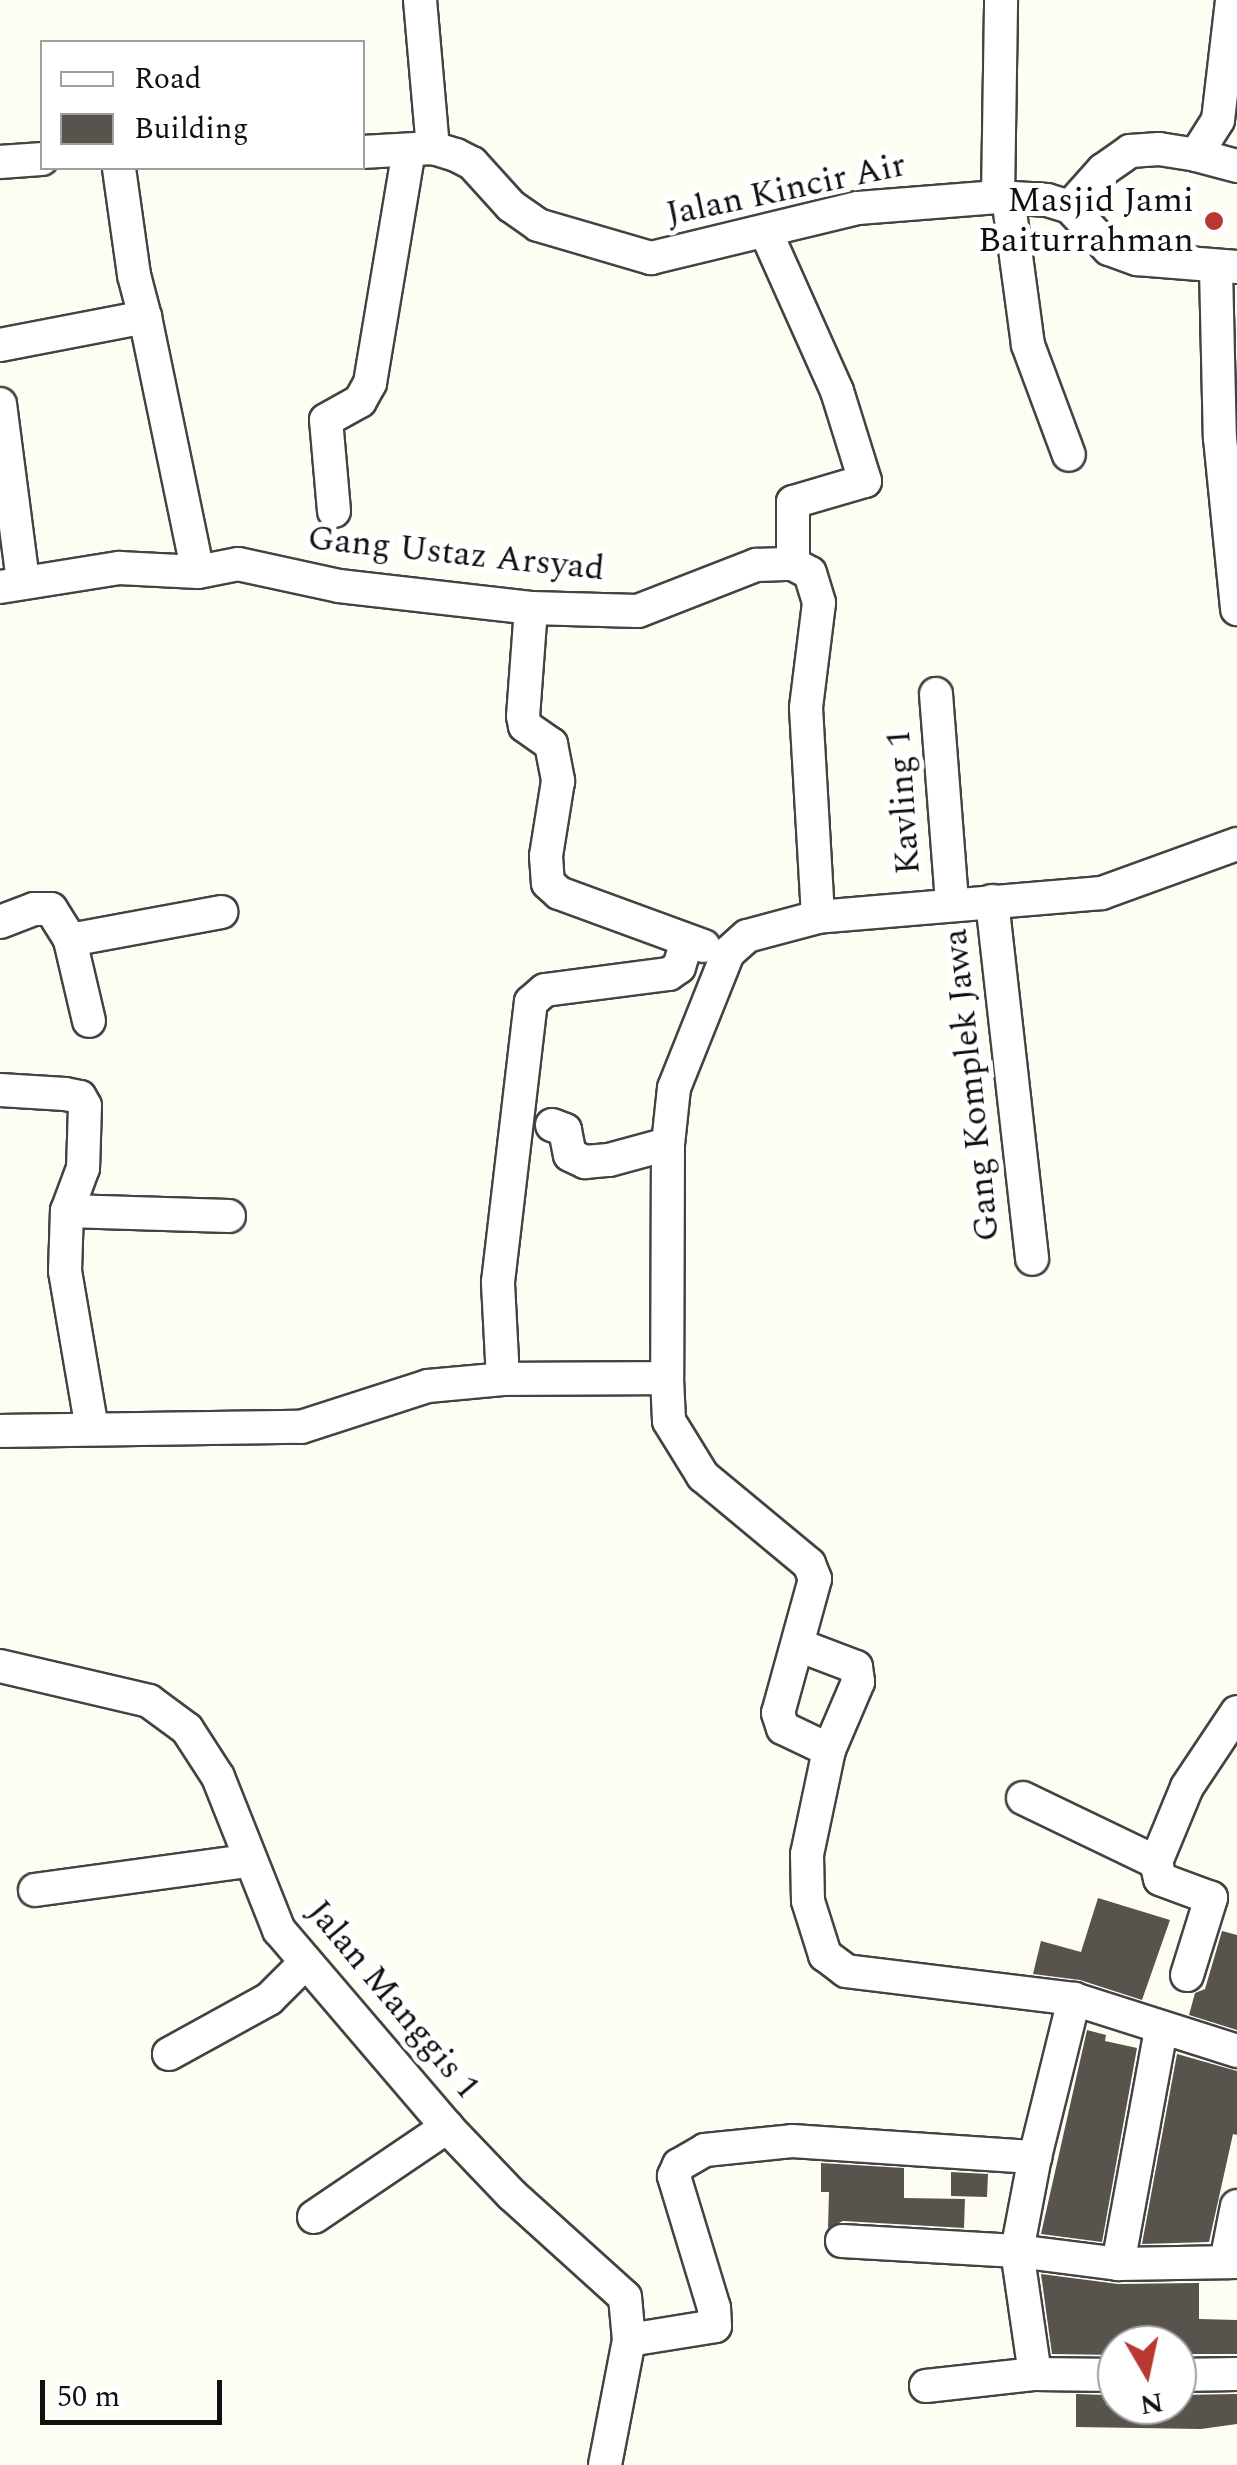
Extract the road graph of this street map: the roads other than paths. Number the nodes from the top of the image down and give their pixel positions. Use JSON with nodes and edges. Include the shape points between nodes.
{"nodes":[{"id":1,"x":420,"y":0,"type":"edge"},
{"id":2,"x":1001,"y":0,"type":"edge"},
{"id":3,"x":1232,"y":0,"type":"edge"},
{"id":4,"x":421,"y":150,"type":"junction"},
{"id":5,"x":365,"y":152,"type":"edge"},
{"id":6,"x":1196,"y":155,"type":"junction"},
{"id":7,"x":40,"y":160,"type":"edge"},
{"id":8,"x":0,"y":162,"type":"edge"},
{"id":9,"x":1237,"y":166,"type":"edge"},
{"id":10,"x":119,"y":170,"type":"edge"},
{"id":11,"x":1003,"y":197,"type":"junction"},
{"id":12,"x":1070,"y":206,"type":"junction"},
{"id":13,"x":766,"y":232,"type":"junction"},
{"id":14,"x":1226,"y":268,"type":"edge"},
{"id":15,"x":145,"y":317,"type":"junction"},
{"id":16,"x":0,"y":344,"type":"edge"},
{"id":17,"x":0,"y":404,"type":"edge"},
{"id":18,"x":1069,"y":455,"type":"dead end"},
{"id":19,"x":334,"y":511,"type":"dead end"},
{"id":20,"x":793,"y":564,"type":"junction"},
{"id":21,"x":198,"y":572,"type":"junction"},
{"id":22,"x":12,"y":584,"type":"edge"},
{"id":23,"x":1236,"y":603,"type":"edge"},
{"id":24,"x":530,"y":608,"type":"junction"},
{"id":25,"x":936,"y":694,"type":"dead end"},
{"id":26,"x":1237,"y":844,"type":"edge"},
{"id":27,"x":992,"y":901,"type":"junction"},
{"id":28,"x":952,"y":904,"type":"junction"},
{"id":29,"x":221,"y":912,"type":"dead end"},
{"id":30,"x":818,"y":917,"type":"junction"},
{"id":31,"x":0,"y":922,"type":"edge"},
{"id":32,"x":70,"y":940,"type":"junction"},
{"id":33,"x":686,"y":940,"type":"junction"},
{"id":34,"x":728,"y":953,"type":"junction"},
{"id":35,"x":90,"y":1021,"type":"dead end"},
{"id":36,"x":0,"y":1090,"type":"edge"},
{"id":37,"x":552,"y":1125,"type":"dead end"},
{"id":38,"x":668,"y":1144,"type":"junction"},
{"id":39,"x":67,"y":1210,"type":"junction"},
{"id":40,"x":229,"y":1216,"type":"dead end"},
{"id":41,"x":1032,"y":1259,"type":"dead end"},
{"id":42,"x":666,"y":1378,"type":"junction"},
{"id":43,"x":503,"y":1379,"type":"junction"},
{"id":44,"x":0,"y":1430,"type":"edge"},
{"id":45,"x":92,"y":1430,"type":"junction"},
{"id":46,"x":798,"y":1645,"type":"junction"},
{"id":47,"x":0,"y":1666,"type":"edge"},
{"id":48,"x":1237,"y":1712,"type":"edge"},
{"id":49,"x":830,"y":1750,"type":"junction"},
{"id":50,"x":1023,"y":1798,"type":"dead end"},
{"id":51,"x":248,"y":1861,"type":"junction"},
{"id":52,"x":1156,"y":1862,"type":"junction"},
{"id":53,"x":35,"y":1890,"type":"dead end"},
{"id":54,"x":306,"y":1962,"type":"junction"},
{"id":55,"x":1187,"y":1974,"type":"dead end"},
{"id":56,"x":1074,"y":1999,"type":"junction"},
{"id":57,"x":1161,"y":2030,"type":"junction"},
{"id":58,"x":1237,"y":2051,"type":"edge"},
{"id":59,"x":169,"y":2054,"type":"dead end"},
{"id":60,"x":447,"y":2127,"type":"junction"},
{"id":61,"x":1034,"y":2156,"type":"junction"},
{"id":62,"x":1237,"y":2206,"type":"edge"},
{"id":63,"x":314,"y":2217,"type":"dead end"},
{"id":64,"x":842,"y":2241,"type":"dead end"},
{"id":65,"x":1017,"y":2251,"type":"junction"},
{"id":66,"x":1232,"y":2262,"type":"edge"},
{"id":67,"x":1118,"y":2264,"type":"junction"},
{"id":68,"x":629,"y":2340,"type":"junction"},
{"id":69,"x":1035,"y":2374,"type":"junction"},
{"id":70,"x":1097,"y":2374,"type":"edge"},
{"id":71,"x":1237,"y":2374,"type":"edge"},
{"id":72,"x":1197,"y":2375,"type":"edge"},
{"id":73,"x":926,"y":2386,"type":"dead end"},
{"id":74,"x":604,"y":2465,"type":"edge"}],
"edges":[{"from":1,"to":4,"type":"street"},
{"from":2,"to":11,"type":"street"},
{"from":3,"to":6,"type":"street","via":[[1218,120]]},
{"from":4,"to":5,"type":"street","name":"Jalan Kincir Air"},
{"from":4,"to":13,"type":"street","name":"Jalan Kincir Air","via":[[472,163],[510,206],[538,225],[630,255],[651,258]]},
{"from":4,"to":19,"type":"street","via":[[370,383],[360,401],[326,420]]},
{"from":6,"to":9,"type":"street"},
{"from":6,"to":12,"type":"street","via":[[1130,151]]},
{"from":7,"to":8,"type":"street"},
{"from":10,"to":15,"type":"street"},
{"from":11,"to":12,"type":"street","name":"Jalan Kincir Air"},
{"from":11,"to":13,"type":"street","name":"Jalan Kincir Air","via":[[858,208]]},
{"from":11,"to":18,"type":"street","via":[[1028,345]]},
{"from":12,"to":14,"type":"street","via":[[1110,249],[1154,262]]},
{"from":13,"to":20,"type":"street","via":[[837,392],[865,481],[794,502]]},
{"from":14,"to":23,"type":"street","via":[[1220,438]]},
{"from":15,"to":16,"type":"street"},
{"from":15,"to":21,"type":"street"},
{"from":17,"to":22,"type":"street"},
{"from":20,"to":24,"type":"street","name":"Gang Ustaz Arsyad","via":[[756,566],[638,611]]},
{"from":20,"to":30,"type":"street","via":[[810,573],[818,603],[806,708]]},
{"from":21,"to":22,"type":"street","name":"Gang Ustaz Arsyad","via":[[119,568]]},
{"from":21,"to":24,"type":"street","name":"Gang Ustaz Arsyad","via":[[238,564],[339,586]]},
{"from":24,"to":33,"type":"street","via":[[522,716],[550,744],[558,780],[548,883]]},
{"from":25,"to":28,"type":"street","name":"Kavling 1"},
{"from":26,"to":27,"type":"street","name":"Gang Komplek Jawa","via":[[1102,892]]},
{"from":27,"to":28,"type":"street","name":"Gang Komplek Jawa"},
{"from":27,"to":41,"type":"street","name":"Gang Komplek Jawa"},
{"from":28,"to":30,"type":"street","name":"Gang Komplek Jawa"},
{"from":29,"to":32,"type":"street"},
{"from":30,"to":34,"type":"street","name":"Gang Komplek Jawa","via":[[747,936]]},
{"from":31,"to":32,"type":"street","via":[[46,906]]},
{"from":32,"to":35,"type":"street"},
{"from":33,"to":34,"type":"street"},
{"from":33,"to":43,"type":"street","via":[[679,967],[669,974],[545,990],[531,1002],[498,1282]]},
{"from":34,"to":38,"type":"street","via":[[679,1070]]},
{"from":36,"to":39,"type":"street","via":[[83,1101],[83,1168]]},
{"from":37,"to":38,"type":"street","via":[[565,1130],[570,1155],[585,1162]]},
{"from":38,"to":42,"type":"street"},
{"from":39,"to":40,"type":"street"},
{"from":39,"to":45,"type":"street","via":[[65,1271]]},
{"from":42,"to":43,"type":"street"},
{"from":42,"to":46,"type":"street","via":[[669,1421],[704,1476],[809,1564],[813,1596]]},
{"from":43,"to":45,"type":"street","via":[[428,1386],[301,1427]]},
{"from":44,"to":45,"type":"street"},
{"from":46,"to":49,"type":"street","via":[[778,1714],[783,1728]]},
{"from":46,"to":49,"type":"street","via":[[856,1667],[858,1682]]},
{"from":47,"to":51,"type":"street","name":"Jalan Manggis 1","via":[[149,1701],[170,1714],[208,1755]]},
{"from":48,"to":52,"type":"street","via":[[1187,1787]]},
{"from":49,"to":56,"type":"street","via":[[807,1854],[808,1902],[824,1955],[846,1971]]},
{"from":50,"to":52,"type":"street"},
{"from":51,"to":53,"type":"street"},
{"from":51,"to":54,"type":"street","name":"Jalan Manggis 1","via":[[268,1911]]},
{"from":52,"to":55,"type":"street","via":[[1160,1879],[1211,1898]]},
{"from":54,"to":59,"type":"street","via":[[269,1999]]},
{"from":54,"to":60,"type":"street","name":"Jalan Manggis 1"},
{"from":56,"to":57,"type":"street"},
{"from":56,"to":61,"type":"street"},
{"from":57,"to":58,"type":"street"},
{"from":57,"to":67,"type":"street"},
{"from":60,"to":63,"type":"street"},
{"from":60,"to":68,"type":"street","name":"Jalan Manggis 1","via":[[625,2298]]},
{"from":61,"to":65,"type":"street"},
{"from":61,"to":68,"type":"street","via":[[792,2141],[705,2150],[679,2165],[674,2176],[715,2326]]},
{"from":62,"to":66,"type":"street"},
{"from":64,"to":65,"type":"street"},
{"from":65,"to":67,"type":"street"},
{"from":65,"to":69,"type":"street"},
{"from":66,"to":67,"type":"street"},
{"from":68,"to":74,"type":"street","name":"Jalan Manggis 1"},
{"from":69,"to":70,"type":"street"},
{"from":69,"to":73,"type":"street"},
{"from":71,"to":72,"type":"street"}]}
